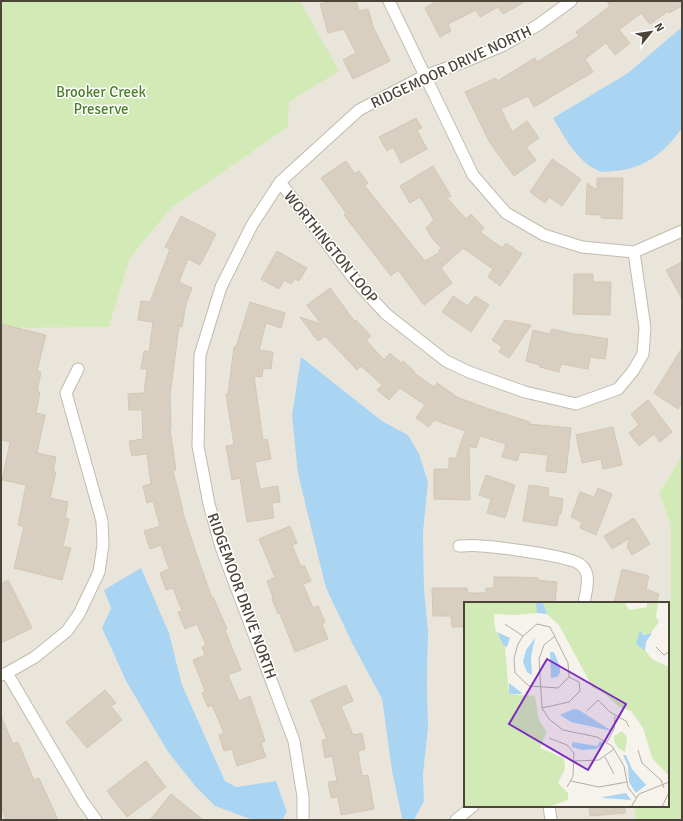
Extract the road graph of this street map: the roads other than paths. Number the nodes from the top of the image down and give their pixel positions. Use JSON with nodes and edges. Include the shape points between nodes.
{"nodes":[{"id":1,"x":389,"y":1,"type":"edge"},
{"id":2,"x":571,"y":1,"type":"edge"},
{"id":3,"x":424,"y":76,"type":"junction"},
{"id":4,"x":280,"y":182,"type":"junction"},
{"id":5,"x":682,"y":231,"type":"edge"},
{"id":6,"x":634,"y":252,"type":"junction"},
{"id":7,"x":78,"y":369,"type":"dead end"},
{"id":8,"x":459,"y":546,"type":"dead end"},
{"id":9,"x":584,"y":602,"type":"edge"},
{"id":10,"x":4,"y":674,"type":"edge"},
{"id":11,"x":472,"y":807,"type":"edge"},
{"id":12,"x":549,"y":807,"type":"edge"},
{"id":13,"x":96,"y":820,"type":"edge"},
{"id":14,"x":303,"y":820,"type":"edge"},
{"id":15,"x":456,"y":820,"type":"edge"},
{"id":16,"x":551,"y":820,"type":"edge"}],
"edges":[{"from":1,"to":3,"type":"street"},
{"from":2,"to":3,"type":"street","name":"RIDGEMOOR DRIVE NORTH","via":[[504,45]]},
{"from":3,"to":4,"type":"street","name":"RIDGEMOOR DRIVE NORTH","via":[[359,110]]},
{"from":3,"to":6,"type":"street","via":[[473,175],[506,213],[544,235],[582,247]]},
{"from":4,"to":6,"type":"street","name":"WORTHINGTON LOOP","via":[[354,280],[386,314],[446,361],[525,392],[576,404],[618,389],[633,371],[642,354],[645,328]]},
{"from":4,"to":14,"type":"street","name":"RIDGEMOOR DRIVE NORTH","via":[[252,225],[221,286],[200,355],[198,446],[209,504],[221,547],[294,741],[303,797]]},
{"from":5,"to":6,"type":"street"},
{"from":7,"to":10,"type":"street","via":[[66,393],[102,521],[103,545],[99,572],[79,614],[67,631],[35,657]]},
{"from":8,"to":9,"type":"street","via":[[480,546],[578,562],[586,571],[588,580]]},
{"from":10,"to":13,"type":"street"},
{"from":11,"to":15,"type":"street"},
{"from":12,"to":16,"type":"street"}]}
